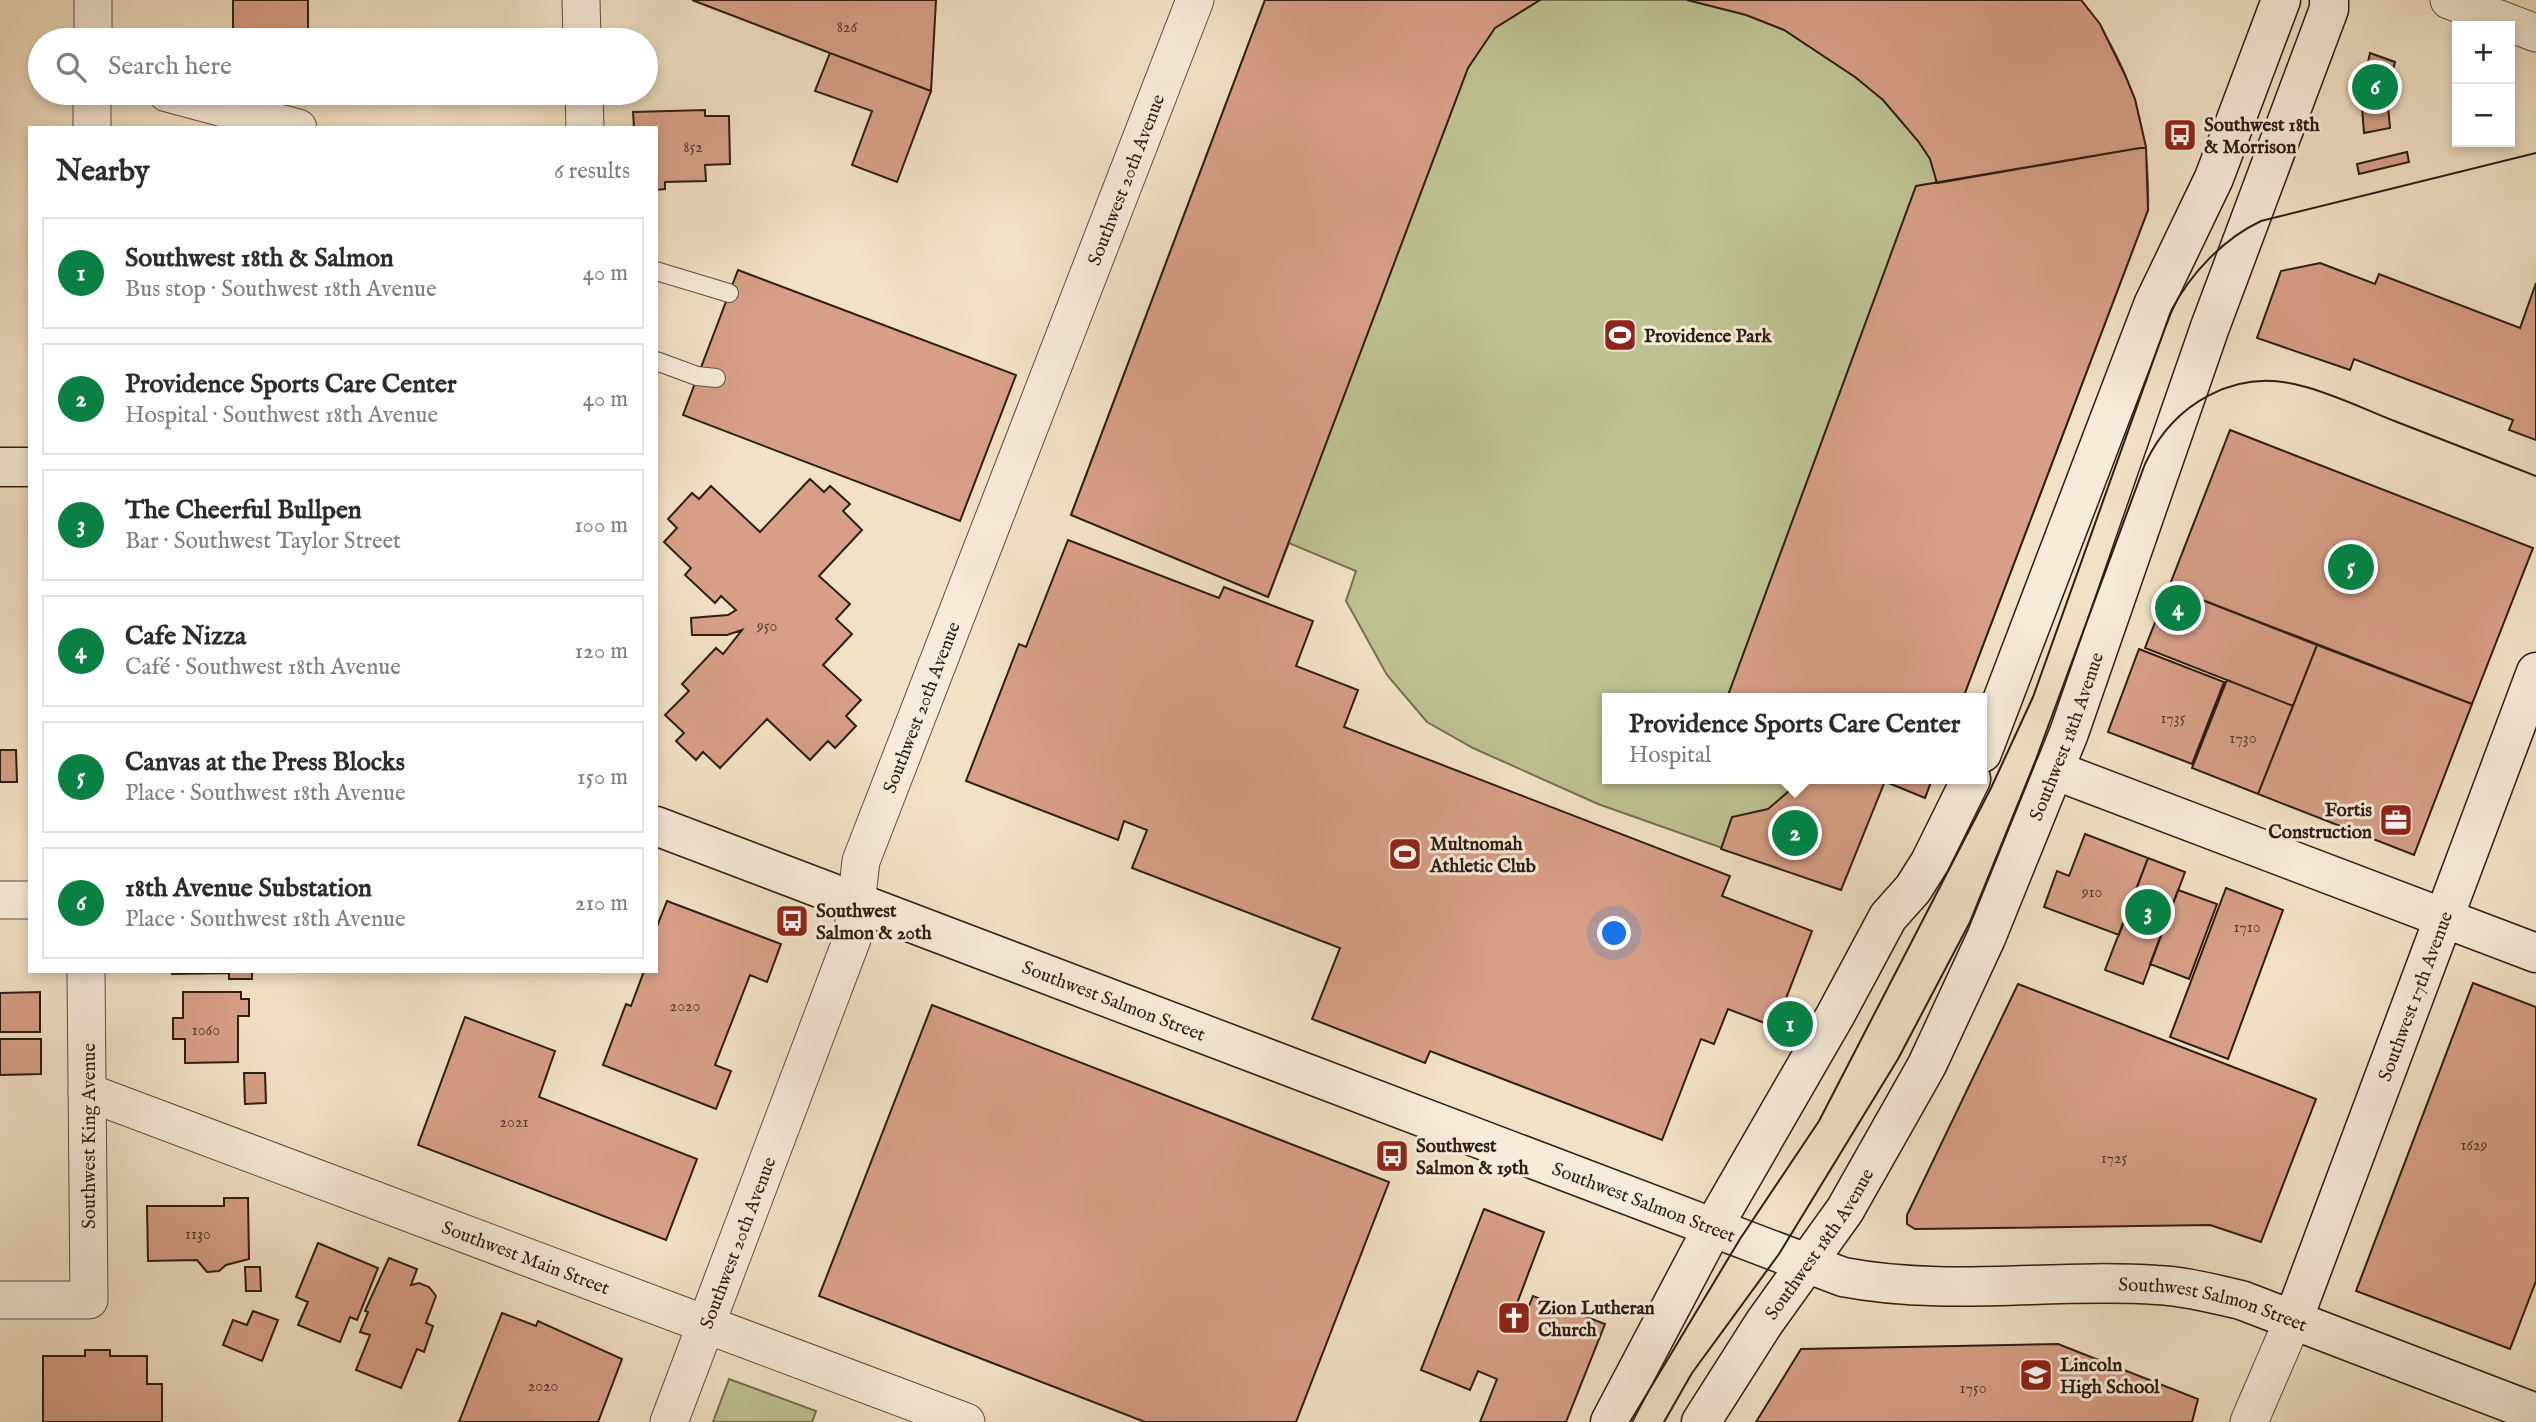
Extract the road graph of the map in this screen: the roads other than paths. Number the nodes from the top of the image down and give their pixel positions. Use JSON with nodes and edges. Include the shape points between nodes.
{"nodes":[{"id":1,"x":93,"y":0,"type":"edge"},
{"id":2,"x":581,"y":0,"type":"edge"},
{"id":3,"x":1195,"y":0,"type":"edge"},
{"id":4,"x":2281,"y":0,"type":"edge"},
{"id":5,"x":2329,"y":0,"type":"edge"},
{"id":6,"x":2449,"y":0,"type":"edge"},
{"id":7,"x":93,"y":28,"type":"edge"},
{"id":8,"x":582,"y":28,"type":"edge"},
{"id":9,"x":2536,"y":33,"type":"edge"},
{"id":10,"x":92,"y":105,"type":"edge"},
{"id":11,"x":212,"y":105,"type":"edge"},
{"id":12,"x":584,"y":105,"type":"edge"},
{"id":13,"x":92,"y":126,"type":"edge"},
{"id":14,"x":291,"y":126,"type":"edge"},
{"id":15,"x":585,"y":126,"type":"edge"},
{"id":16,"x":658,"y":272,"type":"edge"},
{"id":17,"x":729,"y":293,"type":"dead end"},
{"id":18,"x":658,"y":362,"type":"edge"},
{"id":19,"x":716,"y":378,"type":"dead end"},
{"id":20,"x":0,"y":467,"type":"edge"},
{"id":21,"x":28,"y":467,"type":"edge"},
{"id":22,"x":2536,"y":672,"type":"edge"},
{"id":23,"x":1987,"y":740,"type":"edge"},
{"id":24,"x":2054,"y":770,"type":"junction"},
{"id":25,"x":1969,"y":784,"type":"edge"},
{"id":26,"x":658,"y":827,"type":"edge"},
{"id":27,"x":0,"y":901,"type":"edge"},
{"id":28,"x":28,"y":901,"type":"edge"},
{"id":29,"x":856,"y":902,"type":"junction"},
{"id":30,"x":2446,"y":919,"type":"junction"},
{"id":31,"x":2536,"y":953,"type":"edge"},
{"id":32,"x":86,"y":973,"type":"edge"},
{"id":33,"x":87,"y":1092,"type":"junction"},
{"id":34,"x":1712,"y":1228,"type":"junction"},
{"id":35,"x":1807,"y":1265,"type":"junction"},
{"id":36,"x":0,"y":1300,"type":"edge"},
{"id":37,"x":2293,"y":1320,"type":"junction"},
{"id":38,"x":706,"y":1324,"type":"junction"},
{"id":39,"x":2536,"y":1413,"type":"edge"},
{"id":40,"x":669,"y":1422,"type":"edge"},
{"id":41,"x":966,"y":1422,"type":"edge"},
{"id":42,"x":1610,"y":1422,"type":"edge"},
{"id":43,"x":1701,"y":1422,"type":"edge"},
{"id":44,"x":2249,"y":1422,"type":"edge"}],
"edges":[{"from":1,"to":7,"type":"street"},
{"from":2,"to":8,"type":"street"},
{"from":3,"to":29,"type":"street","name":"Southwest 20th Avenue","via":[[861,861]]},
{"from":4,"to":23,"type":"street","via":[[2214,178],[2158,292]]},
{"from":5,"to":24,"type":"street","name":"Southwest 18th Avenue"},
{"from":6,"to":9,"type":"street"},
{"from":10,"to":13,"type":"street"},
{"from":11,"to":14,"type":"street"},
{"from":12,"to":15,"type":"street"},
{"from":16,"to":17,"type":"lane"},
{"from":18,"to":19,"type":"lane"},
{"from":20,"to":21,"type":"street"},
{"from":22,"to":30,"type":"street","name":"Southwest 17th Avenue"},
{"from":24,"to":30,"type":"street"},
{"from":24,"to":35,"type":"street","name":"Southwest 18th Avenue","via":[[1986,939],[1927,1065],[1845,1210]]},
{"from":25,"to":34,"type":"street","via":[[1930,862],[1888,917]]},
{"from":26,"to":29,"type":"street","name":"Southwest Salmon Street"},
{"from":27,"to":28,"type":"street"},
{"from":29,"to":34,"type":"street","name":"Southwest Salmon Street"},
{"from":29,"to":38,"type":"street","name":"Southwest 20th Avenue","via":[[852,939]]},
{"from":30,"to":31,"type":"street"},
{"from":30,"to":37,"type":"street","name":"Southwest 17th Avenue"},
{"from":32,"to":33,"type":"street","name":"Southwest King Avenue"},
{"from":33,"to":36,"type":"street","name":"Southwest King Avenue","via":[[89,1300]]},
{"from":33,"to":38,"type":"street","name":"Southwest Main Street"},
{"from":34,"to":35,"type":"street","name":"Southwest Salmon Street"},
{"from":34,"to":42,"type":"street"},
{"from":35,"to":37,"type":"street","name":"Southwest Salmon Street","via":[[1853,1279],[1916,1286],[2160,1285],[2241,1300]]},
{"from":35,"to":43,"type":"street","name":"Southwest 18th Avenue"},
{"from":37,"to":39,"type":"street","name":"Southwest Salmon Street"},
{"from":37,"to":44,"type":"street"},
{"from":38,"to":40,"type":"street","name":"Southwest 20th Avenue"},
{"from":38,"to":41,"type":"street","name":"Southwest Main Street"}]}
